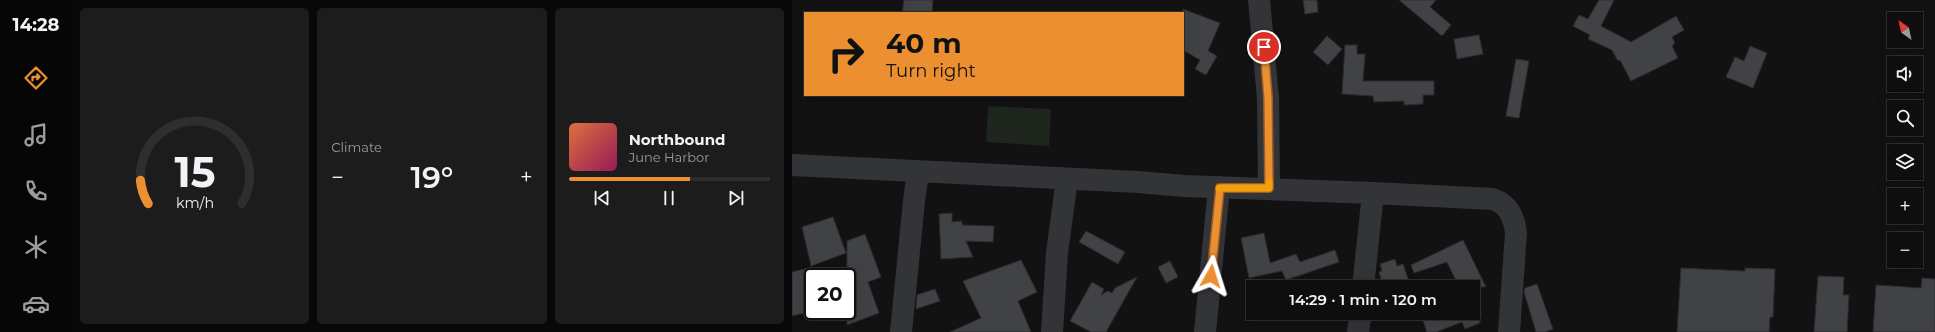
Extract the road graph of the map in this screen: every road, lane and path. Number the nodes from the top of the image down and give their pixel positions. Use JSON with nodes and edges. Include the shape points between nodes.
{"nodes":[{"id":1,"x":1259,"y":0,"type":"edge"},
{"id":2,"x":792,"y":165,"type":"edge"},
{"id":3,"x":918,"y":172,"type":"junction"},
{"id":4,"x":1067,"y":179,"type":"junction"},
{"id":5,"x":1220,"y":188,"type":"junction"},
{"id":6,"x":1269,"y":188,"type":"junction"},
{"id":7,"x":1373,"y":193,"type":"junction"},
{"id":8,"x":1364,"y":280,"type":"edge"},
{"id":9,"x":1360,"y":320,"type":"edge"},
{"id":10,"x":902,"y":332,"type":"edge"},
{"id":11,"x":1052,"y":332,"type":"edge"},
{"id":12,"x":1205,"y":332,"type":"edge"},
{"id":13,"x":1358,"y":332,"type":"edge"},
{"id":14,"x":1509,"y":332,"type":"edge"}],
"edges":[{"from":1,"to":6,"type":"street","via":[[1268,98]]},
{"from":2,"to":3,"type":"street"},
{"from":3,"to":4,"type":"street"},
{"from":3,"to":10,"type":"street"},
{"from":4,"to":5,"type":"street"},
{"from":4,"to":11,"type":"street"},
{"from":5,"to":6,"type":"street"},
{"from":5,"to":12,"type":"street"},
{"from":6,"to":7,"type":"street"},
{"from":7,"to":8,"type":"street"},
{"from":7,"to":14,"type":"street","via":[[1487,198],[1500,202],[1507,208],[1512,214],[1516,233]]},
{"from":9,"to":13,"type":"street"}]}
